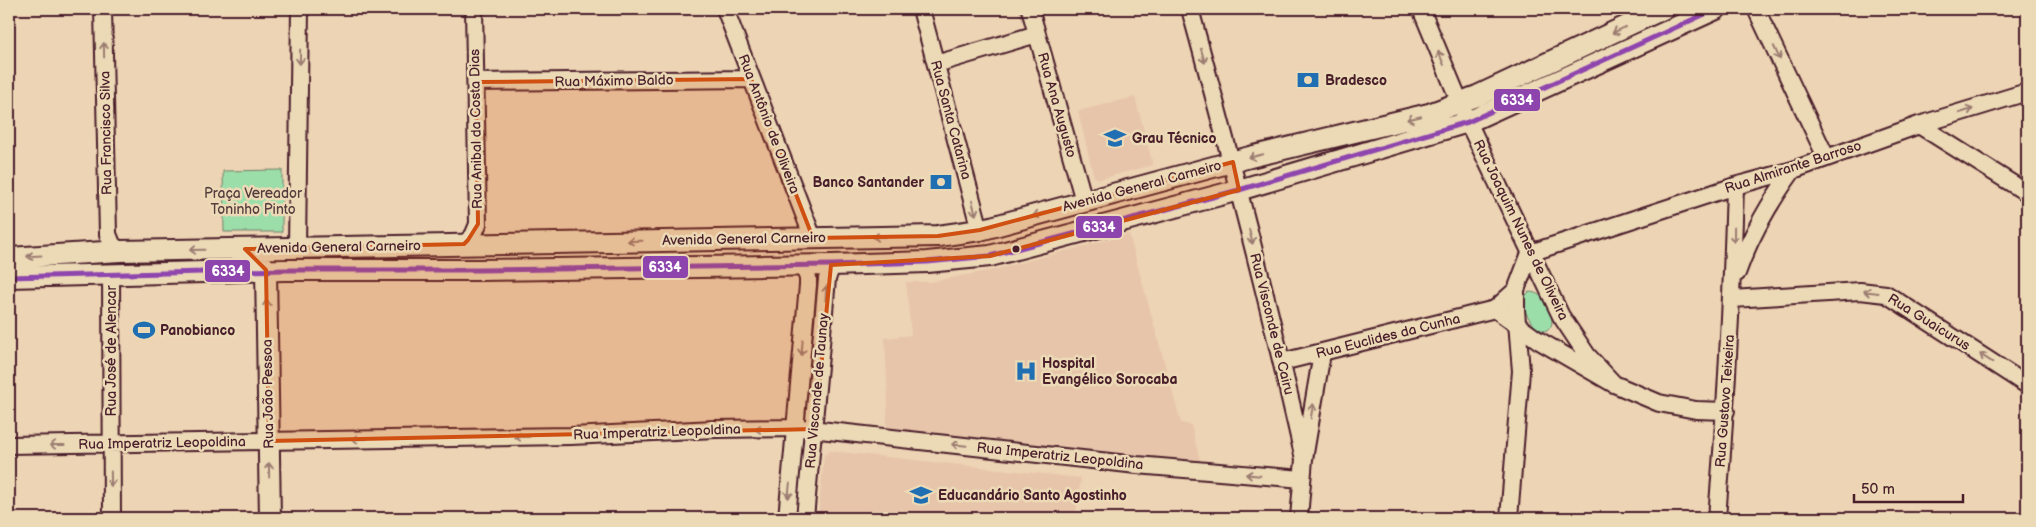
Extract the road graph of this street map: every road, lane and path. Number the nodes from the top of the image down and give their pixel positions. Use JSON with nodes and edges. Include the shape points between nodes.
{"nodes":[{"id":1,"x":103,"y":9,"type":"edge"},
{"id":2,"x":300,"y":9,"type":"edge"},
{"id":3,"x":474,"y":9,"type":"edge"},
{"id":4,"x":725,"y":9,"type":"edge"},
{"id":5,"x":921,"y":9,"type":"edge"},
{"id":6,"x":1030,"y":9,"type":"edge"},
{"id":7,"x":1190,"y":9,"type":"edge"},
{"id":8,"x":1421,"y":9,"type":"edge"},
{"id":9,"x":1663,"y":9,"type":"edge"},
{"id":10,"x":1756,"y":9,"type":"edge"},
{"id":11,"x":1704,"y":10,"type":"edge"},
{"id":12,"x":1038,"y":34,"type":"junction"},
{"id":13,"x":936,"y":64,"type":"junction"},
{"id":14,"x":751,"y":79,"type":"junction"},
{"id":15,"x":476,"y":82,"type":"junction"},
{"id":16,"x":2027,"y":92,"type":"edge"},
{"id":17,"x":1460,"y":103,"type":"junction"},
{"id":18,"x":1468,"y":122,"type":"junction"},
{"id":19,"x":1919,"y":125,"type":"junction"},
{"id":20,"x":1826,"y":157,"type":"junction"},
{"id":21,"x":1233,"y":162,"type":"junction"},
{"id":22,"x":1792,"y":170,"type":"junction"},
{"id":23,"x":1754,"y":180,"type":"junction"},
{"id":24,"x":1734,"y":186,"type":"junction"},
{"id":25,"x":1239,"y":190,"type":"junction"},
{"id":26,"x":2027,"y":193,"type":"edge"},
{"id":27,"x":1084,"y":201,"type":"junction"},
{"id":28,"x":1762,"y":219,"type":"junction"},
{"id":29,"x":980,"y":230,"type":"junction"},
{"id":30,"x":813,"y":238,"type":"junction"},
{"id":31,"x":464,"y":244,"type":"junction"},
{"id":32,"x":1558,"y":244,"type":"junction"},
{"id":33,"x":297,"y":248,"type":"junction"},
{"id":34,"x":245,"y":249,"type":"junction"},
{"id":35,"x":120,"y":252,"type":"junction"},
{"id":36,"x":1530,"y":253,"type":"junction"},
{"id":37,"x":9,"y":258,"type":"edge"},
{"id":38,"x":803,"y":266,"type":"junction"},
{"id":39,"x":832,"y":266,"type":"junction"},
{"id":40,"x":266,"y":270,"type":"junction"},
{"id":41,"x":1539,"y":271,"type":"junction"},
{"id":42,"x":111,"y":273,"type":"junction"},
{"id":43,"x":9,"y":277,"type":"edge"},
{"id":44,"x":1516,"y":290,"type":"junction"},
{"id":45,"x":1732,"y":292,"type":"junction"},
{"id":46,"x":1551,"y":295,"type":"junction"},
{"id":47,"x":1494,"y":309,"type":"junction"},
{"id":48,"x":1561,"y":316,"type":"junction"},
{"id":49,"x":1516,"y":324,"type":"junction"},
{"id":50,"x":1538,"y":340,"type":"junction"},
{"id":51,"x":1322,"y":353,"type":"junction"},
{"id":52,"x":1282,"y":362,"type":"junction"},
{"id":53,"x":1521,"y":371,"type":"junction"},
{"id":54,"x":1614,"y":384,"type":"junction"},
{"id":55,"x":2027,"y":385,"type":"edge"},
{"id":56,"x":1726,"y":411,"type":"junction"},
{"id":57,"x":795,"y":428,"type":"junction"},
{"id":58,"x":815,"y":429,"type":"junction"},
{"id":59,"x":269,"y":441,"type":"junction"},
{"id":60,"x":110,"y":444,"type":"junction"},
{"id":61,"x":9,"y":445,"type":"edge"},
{"id":62,"x":1304,"y":459,"type":"junction"},
{"id":63,"x":1302,"y":479,"type":"junction"},
{"id":64,"x":112,"y":518,"type":"edge"},
{"id":65,"x":270,"y":518,"type":"edge"},
{"id":66,"x":787,"y":518,"type":"edge"},
{"id":67,"x":805,"y":518,"type":"edge"},
{"id":68,"x":1298,"y":518,"type":"edge"},
{"id":69,"x":1509,"y":518,"type":"edge"},
{"id":70,"x":1717,"y":518,"type":"edge"}],
"edges":[{"from":35,"to":1,"type":"street","name":"Rua Francisco Silva","one_way":true,"via":[[108,234]]},
{"from":2,"to":33,"type":"street","one_way":true},
{"from":3,"to":15,"type":"street","name":"Rua Anibal da Costa Dias"},
{"from":4,"to":14,"type":"street","name":"Rua Antônio de Oliveira"},
{"from":5,"to":13,"type":"street","name":"Rua Santa Catarina"},
{"from":6,"to":12,"type":"street","name":"Rua Ana Augusto"},
{"from":7,"to":21,"type":"street","one_way":true},
{"from":17,"to":8,"type":"street","one_way":true},
{"from":9,"to":17,"type":"main road","name":"Avenida General Carneiro","one_way":true},
{"from":10,"to":20,"type":"street","one_way":true},
{"from":11,"to":18,"type":"main road","name":"Avenida General Carneiro"},
{"from":12,"to":13,"type":"street"},
{"from":12,"to":27,"type":"street","name":"Rua Ana Augusto"},
{"from":13,"to":29,"type":"street","name":"Rua Santa Catarina","one_way":true},
{"from":14,"to":15,"type":"street","name":"Rua Máximo Baldo"},
{"from":14,"to":30,"type":"street","name":"Rua Antônio de Oliveira"},
{"from":15,"to":31,"type":"street","name":"Rua Anibal da Costa Dias","via":[[478,224],[473,236]]},
{"from":19,"to":16,"type":"street","name":"Rua Almirante Barroso","one_way":true},
{"from":17,"to":18,"type":"street"},
{"from":17,"to":21,"type":"main road","name":"Avenida General Carneiro","one_way":true,"via":[[1429,114]]},
{"from":18,"to":25,"type":"main road","name":"Avenida General Carneiro"},
{"from":18,"to":36,"type":"street","name":"Rua Joaquim Nunes de Oliveira"},
{"from":19,"to":20,"type":"street","name":"Rua Almirante Barroso"},
{"from":19,"to":26,"type":"street"},
{"from":20,"to":22,"type":"street","name":"Rua Almirante Barroso"},
{"from":21,"to":25,"type":"street","name":"Avenida General Carneiro"},
{"from":21,"to":27,"type":"main road","name":"Avenida General Carneiro"},
{"from":22,"to":23,"type":"street","name":"Rua Almirante Barroso"},
{"from":22,"to":28,"type":"street","name":"Rua Gustavo Teixeira"},
{"from":23,"to":24,"type":"street","name":"Rua Almirante Barroso"},
{"from":23,"to":28,"type":"street","name":"Rua Gustavo Teixeira","via":[[1761,192]]},
{"from":24,"to":32,"type":"street","name":"Rua Almirante Barroso"},
{"from":24,"to":45,"type":"street","name":"Rua Gustavo Teixeira","one_way":true},
{"from":25,"to":39,"type":"main road","name":"Avenida General Carneiro","via":[[990,256]]},
{"from":25,"to":52,"type":"street","name":"Rua Visconde de Cairu","one_way":true},
{"from":27,"to":29,"type":"main road","name":"Avenida General Carneiro","one_way":true},
{"from":28,"to":45,"type":"street","name":"Rua Gustavo Teixeira","via":[[1745,252]]},
{"from":29,"to":30,"type":"main road","name":"Avenida General Carneiro","one_way":true,"via":[[938,236]]},
{"from":30,"to":31,"type":"main road","name":"Avenida General Carneiro","one_way":true},
{"from":31,"to":33,"type":"main road","name":"Avenida General Carneiro"},
{"from":32,"to":36,"type":"street","name":"Rua Almirante Barroso"},
{"from":32,"to":41,"type":"street","name":"Rua Almirante Barroso","via":[[1543,255]]},
{"from":33,"to":34,"type":"main road","name":"Avenida General Carneiro"},
{"from":34,"to":35,"type":"main road","name":"Avenida General Carneiro","one_way":true},
{"from":34,"to":40,"type":"main road","name":"Avenida General Carneiro","via":[[260,260]]},
{"from":35,"to":37,"type":"main road","name":"Avenida General Carneiro","one_way":true},
{"from":36,"to":41,"type":"street","name":"Rua Joaquim Nunes de Oliveira"},
{"from":36,"to":44,"type":"street","name":"Rua Euclides da Cunha"},
{"from":38,"to":39,"type":"main road","name":"Avenida General Carneiro"},
{"from":38,"to":40,"type":"main road","name":"Avenida General Carneiro"},
{"from":38,"to":57,"type":"street","name":"Rua Visconde de Taunay","one_way":true,"via":[[808,281]]},
{"from":58,"to":39,"type":"street","name":"Rua Visconde de Taunay","one_way":true,"via":[[827,279]]},
{"from":40,"to":42,"type":"main road","name":"Avenida General Carneiro"},
{"from":59,"to":40,"type":"main road","name":"Rua João Pessoa","one_way":true},
{"from":41,"to":46,"type":"street","name":"Rua Joaquim Nunes de Oliveira"},
{"from":42,"to":43,"type":"main road","name":"Avenida General Carneiro"},
{"from":42,"to":60,"type":"street","name":"Rua José de Alencar"},
{"from":44,"to":46,"type":"street","via":[[1526,285],[1534,286]]},
{"from":44,"to":47,"type":"street","name":"Rua Euclides da Cunha"},
{"from":44,"to":49,"type":"street"},
{"from":55,"to":45,"type":"street","name":"Rua Guaicurus","one_way":true,"via":[[1886,294],[1860,291]]},
{"from":45,"to":56,"type":"street","name":"Rua Gustavo Teixeira"},
{"from":46,"to":48,"type":"street","name":"Rua Joaquim Nunes de Oliveira"},
{"from":47,"to":49,"type":"street"},
{"from":47,"to":51,"type":"street","name":"Rua Euclides da Cunha"},
{"from":48,"to":50,"type":"street","via":[[1556,335]]},
{"from":48,"to":54,"type":"street","name":"Rua Joaquim Nunes de Oliveira","via":[[1587,355]]},
{"from":49,"to":50,"type":"street"},
{"from":49,"to":53,"type":"street"},
{"from":50,"to":53,"type":"street","via":[[1526,353]]},
{"from":50,"to":54,"type":"street"},
{"from":51,"to":52,"type":"street","name":"Rua Euclides da Cunha"},
{"from":62,"to":51,"type":"street","name":"Rua Visconde de Cairu","one_way":true},
{"from":52,"to":62,"type":"street","name":"Rua Visconde de Cairu"},
{"from":53,"to":69,"type":"street"},
{"from":54,"to":56,"type":"street","via":[[1659,403],[1696,410]]},
{"from":56,"to":70,"type":"street","name":"Rua Gustavo Teixeira"},
{"from":57,"to":58,"type":"street","name":"Rua Imperatriz Leopoldina"},
{"from":57,"to":59,"type":"street","name":"Rua Imperatriz Leopoldina","one_way":true},
{"from":57,"to":66,"type":"street","name":"Rua Visconde de Taunay","one_way":true},
{"from":63,"to":58,"type":"street","name":"Rua Imperatriz Leopoldina","one_way":true,"via":[[1137,465]]},
{"from":58,"to":67,"type":"street","name":"Rua Visconde de Taunay"},
{"from":59,"to":60,"type":"street","name":"Rua Imperatriz Leopoldina"},
{"from":65,"to":59,"type":"main road","name":"Rua João Pessoa","one_way":true},
{"from":60,"to":61,"type":"street","name":"Rua Imperatriz Leopoldina","one_way":true},
{"from":60,"to":64,"type":"street","name":"Rua José de Alencar","one_way":true},
{"from":62,"to":63,"type":"street","name":"Rua Visconde de Cairu"},
{"from":63,"to":68,"type":"street","name":"Rua Visconde de Cairu"}]}
